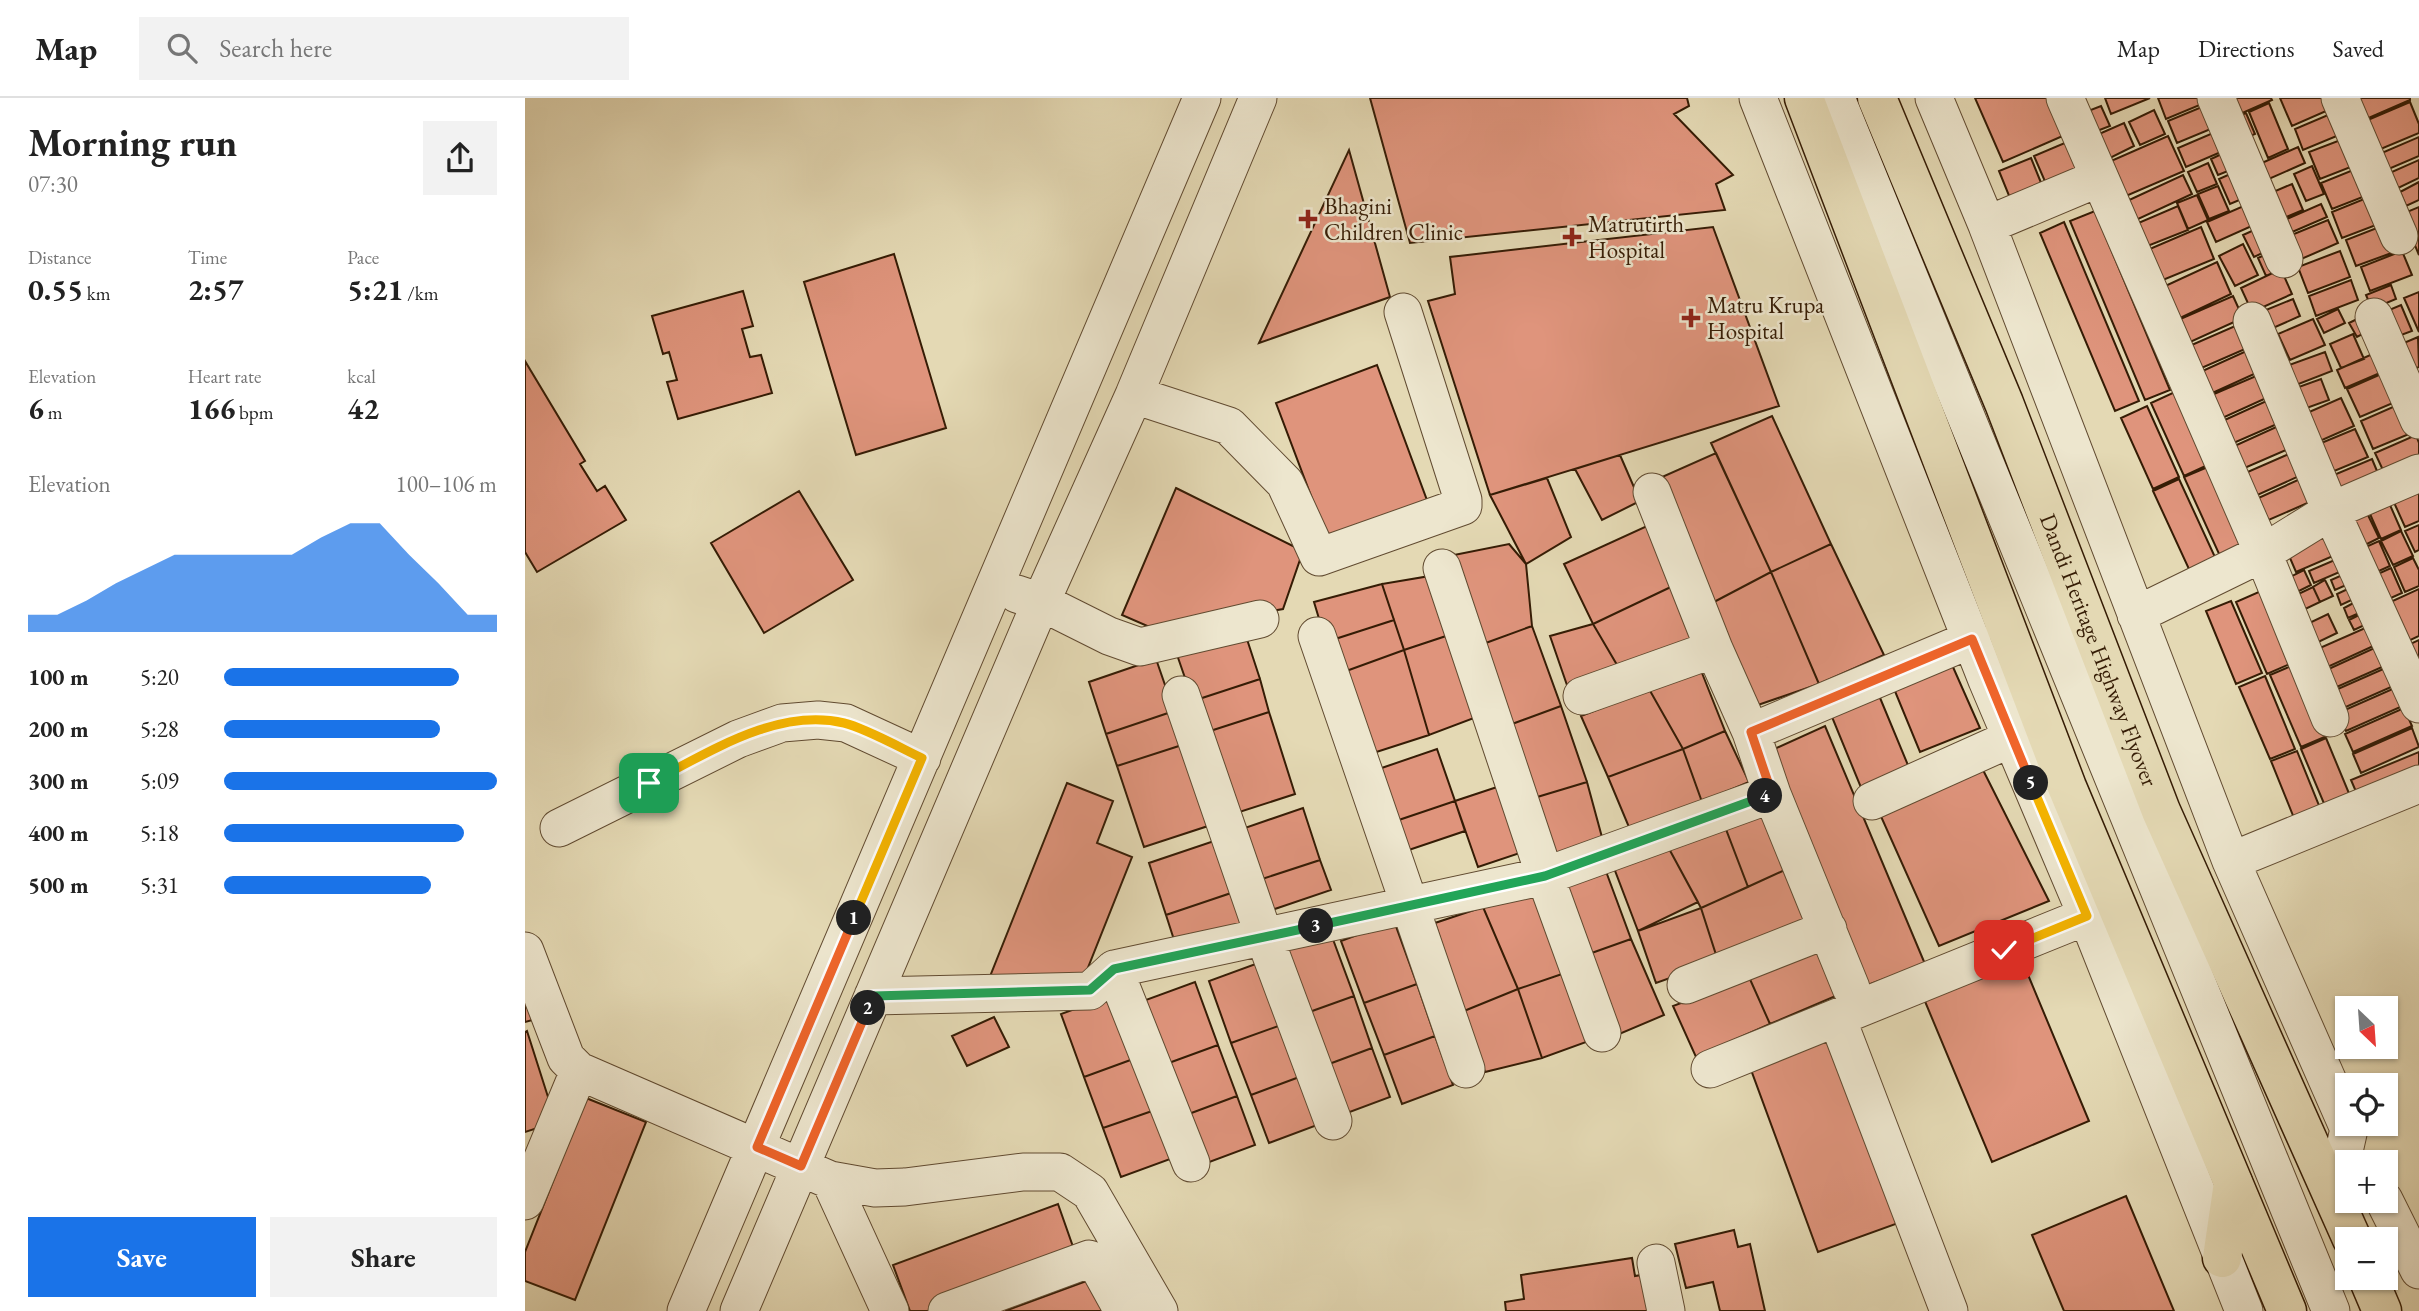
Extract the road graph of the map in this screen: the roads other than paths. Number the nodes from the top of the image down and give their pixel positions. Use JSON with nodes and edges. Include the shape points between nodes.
{"nodes":[{"id":1,"x":1202,"y":98,"type":"edge"},
{"id":2,"x":1258,"y":98,"type":"edge"},
{"id":3,"x":1758,"y":98,"type":"edge"},
{"id":4,"x":1804,"y":98,"type":"edge"},
{"id":5,"x":1836,"y":98,"type":"edge"},
{"id":6,"x":1877,"y":98,"type":"edge"},
{"id":7,"x":1934,"y":98,"type":"edge"},
{"id":8,"x":2064,"y":98,"type":"edge"},
{"id":9,"x":2215,"y":98,"type":"edge"},
{"id":10,"x":2340,"y":98,"type":"edge"},
{"id":11,"x":2099,"y":178,"type":"junction"},
{"id":12,"x":1987,"y":225,"type":"junction"},
{"id":13,"x":2399,"y":236,"type":"dead end"},
{"id":14,"x":2284,"y":259,"type":"dead end"},
{"id":15,"x":1403,"y":312,"type":"dead end"},
{"id":16,"x":2374,"y":317,"type":"dead end"},
{"id":17,"x":2252,"y":321,"type":"dead end"},
{"id":18,"x":1135,"y":395,"type":"junction"},
{"id":19,"x":2419,"y":420,"type":"edge"},
{"id":20,"x":2419,"y":472,"type":"edge"},
{"id":21,"x":1652,"y":492,"type":"dead end"},
{"id":22,"x":2331,"y":511,"type":"junction"},
{"id":23,"x":2263,"y":553,"type":"junction"},
{"id":24,"x":1442,"y":568,"type":"dead end"},
{"id":25,"x":992,"y":587,"type":"junction"},
{"id":26,"x":1041,"y":602,"type":"junction"},
{"id":27,"x":2136,"y":615,"type":"junction"},
{"id":28,"x":1261,"y":619,"type":"dead end"},
{"id":29,"x":1317,"y":636,"type":"dead end"},
{"id":30,"x":1972,"y":639,"type":"junction"},
{"id":31,"x":1714,"y":649,"type":"junction"},
{"id":32,"x":1181,"y":695,"type":"dead end"},
{"id":33,"x":1582,"y":696,"type":"dead end"},
{"id":34,"x":2419,"y":704,"type":"edge"},
{"id":35,"x":2330,"y":718,"type":"dead end"},
{"id":36,"x":1751,"y":732,"type":"junction"},
{"id":37,"x":2012,"y":738,"type":"junction"},
{"id":38,"x":922,"y":758,"type":"junction"},
{"id":39,"x":2419,"y":784,"type":"edge"},
{"id":40,"x":1772,"y":794,"type":"junction"},
{"id":41,"x":1872,"y":801,"type":"dead end"},
{"id":42,"x":559,"y":828,"type":"dead end"},
{"id":43,"x":2231,"y":861,"type":"junction"},
{"id":44,"x":1545,"y":876,"type":"junction"},
{"id":45,"x":1409,"y":907,"type":"junction"},
{"id":46,"x":2087,"y":916,"type":"junction"},
{"id":47,"x":1828,"y":929,"type":"junction"},
{"id":48,"x":1265,"y":936,"type":"junction"},
{"id":49,"x":525,"y":951,"type":"edge"},
{"id":50,"x":1114,"y":969,"type":"junction"},
{"id":51,"x":1686,"y":985,"type":"dead end"},
{"id":52,"x":873,"y":996,"type":"junction"},
{"id":53,"x":1844,"y":1003,"type":"junction"},
{"id":54,"x":1602,"y":1033,"type":"dead end"},
{"id":55,"x":1466,"y":1069,"type":"dead end"},
{"id":56,"x":1710,"y":1069,"type":"dead end"},
{"id":57,"x":579,"y":1071,"type":"junction"},
{"id":58,"x":2335,"y":1097,"type":"edge"},
{"id":59,"x":1333,"y":1121,"type":"dead end"},
{"id":60,"x":2347,"y":1136,"type":"edge"},
{"id":61,"x":757,"y":1147,"type":"junction"},
{"id":62,"x":1191,"y":1163,"type":"dead end"},
{"id":63,"x":816,"y":1173,"type":"junction"},
{"id":64,"x":2233,"y":1183,"type":"junction"},
{"id":65,"x":2334,"y":1196,"type":"junction"},
{"id":66,"x":525,"y":1201,"type":"edge"},
{"id":67,"x":2390,"y":1213,"type":"edge"},
{"id":68,"x":2347,"y":1227,"type":"edge"},
{"id":69,"x":2222,"y":1258,"type":"junction"},
{"id":70,"x":1657,"y":1263,"type":"dead end"},
{"id":71,"x":2419,"y":1270,"type":"edge"},
{"id":72,"x":2373,"y":1290,"type":"edge"},
{"id":73,"x":686,"y":1311,"type":"edge"},
{"id":74,"x":739,"y":1311,"type":"edge"},
{"id":75,"x":890,"y":1311,"type":"edge"},
{"id":76,"x":947,"y":1311,"type":"edge"},
{"id":77,"x":1123,"y":1311,"type":"edge"},
{"id":78,"x":1159,"y":1311,"type":"edge"},
{"id":79,"x":1665,"y":1311,"type":"edge"},
{"id":80,"x":1949,"y":1311,"type":"edge"},
{"id":81,"x":2243,"y":1311,"type":"edge"},
{"id":82,"x":2287,"y":1311,"type":"edge"},
{"id":83,"x":2331,"y":1311,"type":"edge"},
{"id":84,"x":2382,"y":1311,"type":"edge"}],
"edges":[{"from":1,"to":25,"type":"street"},
{"from":2,"to":18,"type":"street"},
{"from":3,"to":30,"type":"street"},
{"from":4,"to":64,"type":"highway","via":[[2067,786]]},
{"from":5,"to":83,"type":"street"},
{"from":6,"to":65,"type":"highway","name":"Dandi Heritage Highway Flyover","via":[[2004,403],[2161,811]]},
{"from":7,"to":12,"type":"street"},
{"from":8,"to":11,"type":"street"},
{"from":9,"to":14,"type":"street"},
{"from":10,"to":13,"type":"street"},
{"from":11,"to":12,"type":"street"},
{"from":11,"to":23,"type":"street"},
{"from":12,"to":27,"type":"street"},
{"from":15,"to":18,"type":"street","via":[[1463,506],[1319,557],[1285,483],[1229,426]]},
{"from":16,"to":19,"type":"street"},
{"from":17,"to":22,"type":"street"},
{"from":18,"to":26,"type":"street"},
{"from":20,"to":22,"type":"street"},
{"from":21,"to":31,"type":"street"},
{"from":22,"to":23,"type":"street"},
{"from":22,"to":34,"type":"street"},
{"from":23,"to":27,"type":"street"},
{"from":23,"to":35,"type":"street"},
{"from":24,"to":44,"type":"street"},
{"from":25,"to":26,"type":"street"},
{"from":25,"to":38,"type":"street"},
{"from":26,"to":28,"type":"street","via":[[1140,647]]},
{"from":26,"to":52,"type":"street"},
{"from":27,"to":43,"type":"street"},
{"from":29,"to":45,"type":"street"},
{"from":30,"to":36,"type":"street"},
{"from":30,"to":37,"type":"street"},
{"from":31,"to":33,"type":"street"},
{"from":31,"to":36,"type":"street"},
{"from":32,"to":48,"type":"street"},
{"from":36,"to":40,"type":"street"},
{"from":37,"to":41,"type":"street"},
{"from":37,"to":46,"type":"street"},
{"from":38,"to":42,"type":"street","via":[[846,723],[782,723],[738,739]]},
{"from":38,"to":61,"type":"street"},
{"from":39,"to":43,"type":"street"},
{"from":40,"to":44,"type":"street"},
{"from":40,"to":47,"type":"street"},
{"from":43,"to":58,"type":"street"},
{"from":44,"to":45,"type":"street"},
{"from":44,"to":54,"type":"street"},
{"from":45,"to":48,"type":"street"},
{"from":45,"to":55,"type":"street"},
{"from":46,"to":53,"type":"street"},
{"from":46,"to":69,"type":"street"},
{"from":47,"to":51,"type":"street"},
{"from":47,"to":53,"type":"street"},
{"from":48,"to":50,"type":"street"},
{"from":48,"to":59,"type":"street"},
{"from":49,"to":57,"type":"street","via":[[566,1058]]},
{"from":50,"to":52,"type":"street","via":[[1090,990]]},
{"from":50,"to":62,"type":"street"},
{"from":52,"to":63,"type":"street"},
{"from":53,"to":56,"type":"street"},
{"from":53,"to":80,"type":"street"},
{"from":57,"to":61,"type":"street"},
{"from":57,"to":66,"type":"street"},
{"from":60,"to":65,"type":"street"},
{"from":61,"to":63,"type":"street"},
{"from":61,"to":73,"type":"street"},
{"from":63,"to":74,"type":"street"},
{"from":63,"to":75,"type":"street"},
{"from":63,"to":78,"type":"street","via":[[875,1188],[1060,1172],[1090,1192]]},
{"from":64,"to":69,"type":"highway"},
{"from":64,"to":82,"type":"highway"},
{"from":65,"to":68,"type":"highway","name":"Dandi Heritage Highway Flyover"},
{"from":67,"to":71,"type":"street"},
{"from":69,"to":81,"type":"street"},
{"from":70,"to":79,"type":"street"},
{"from":72,"to":84,"type":"highway"},
{"from":76,"to":77,"type":"street","via":[[1089,1259],[1096,1262]]}]}
